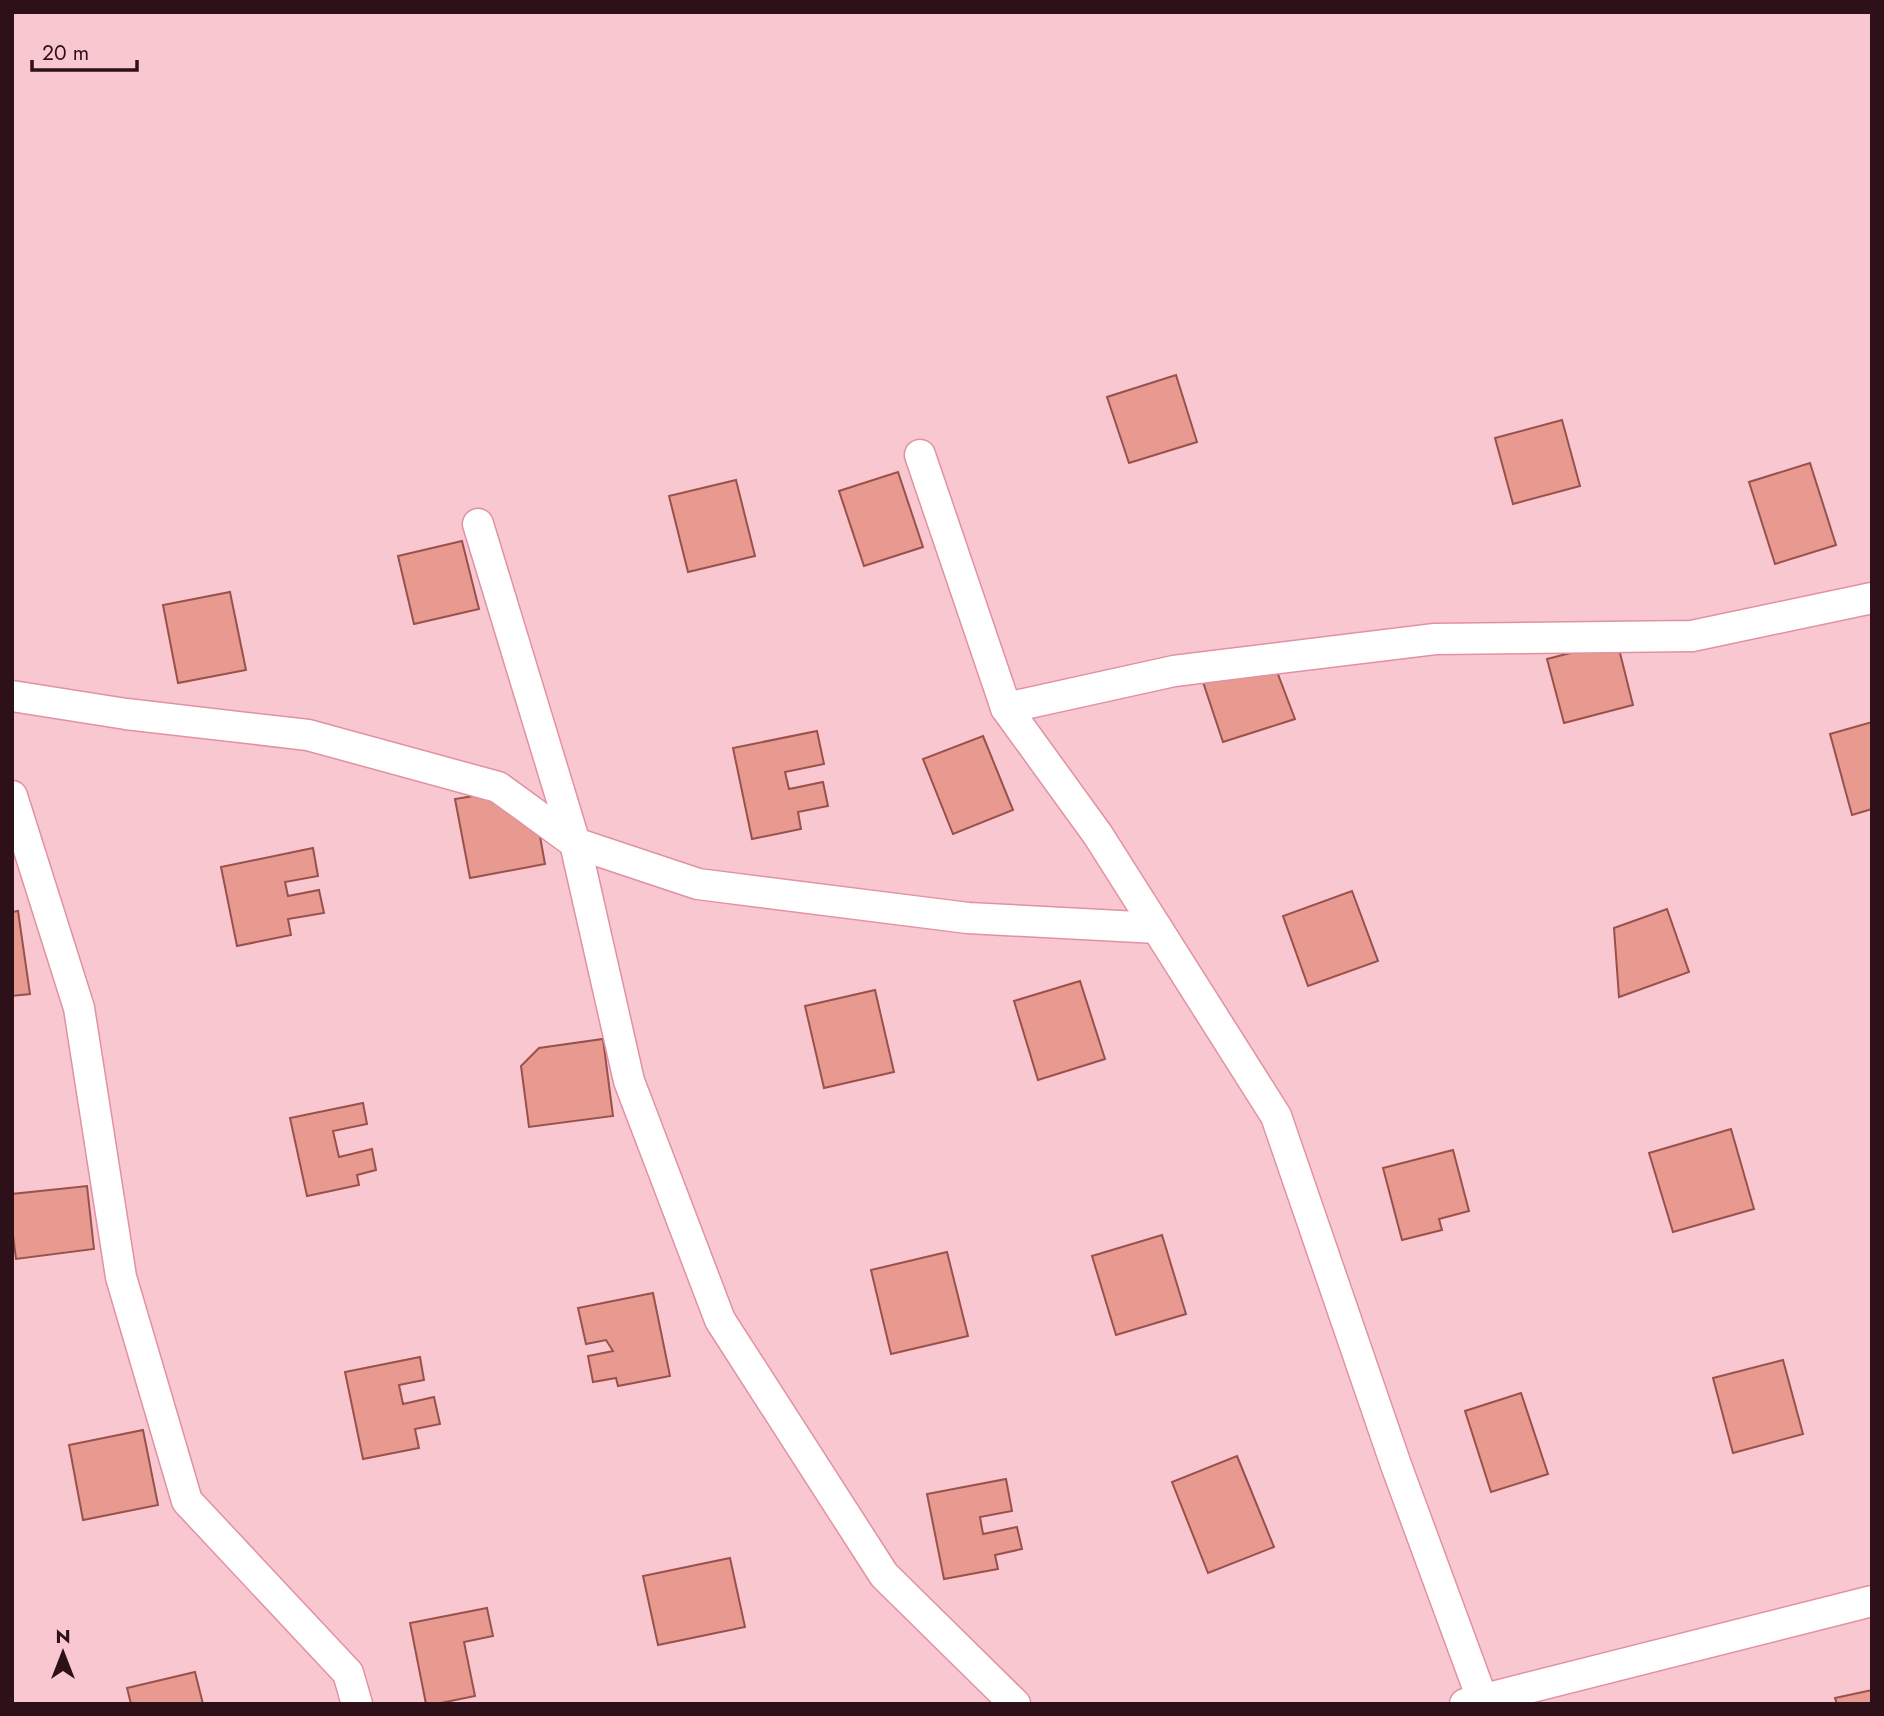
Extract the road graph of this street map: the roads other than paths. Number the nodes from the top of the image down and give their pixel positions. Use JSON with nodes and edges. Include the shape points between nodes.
{"nodes":[{"id":1,"x":920,"y":455,"type":"dead end"},
{"id":2,"x":478,"y":524,"type":"dead end"},
{"id":3,"x":1872,"y":598,"type":"edge"},
{"id":4,"x":12,"y":696,"type":"edge"},
{"id":5,"x":1006,"y":708,"type":"junction"},
{"id":6,"x":12,"y":796,"type":"edge"},
{"id":7,"x":575,"y":844,"type":"junction"},
{"id":8,"x":1157,"y":928,"type":"junction"},
{"id":9,"x":1872,"y":1601,"type":"edge"},
{"id":10,"x":1477,"y":1702,"type":"edge"},
{"id":11,"x":357,"y":1704,"type":"edge"},
{"id":12,"x":1015,"y":1704,"type":"edge"}],
"edges":[{"from":1,"to":5,"type":"street"},
{"from":2,"to":7,"type":"street"},
{"from":3,"to":5,"type":"street","via":[[1692,636],[1435,639],[1174,671]]},
{"from":4,"to":7,"type":"street","via":[[308,735],[498,787]]},
{"from":5,"to":8,"type":"street","via":[[1098,835]]},
{"from":6,"to":11,"type":"street","via":[[79,1008],[121,1276],[187,1501],[348,1673]]},
{"from":7,"to":8,"type":"street","via":[[698,884],[968,918]]},
{"from":7,"to":12,"type":"street","via":[[629,1081],[720,1320],[884,1575]]},
{"from":8,"to":10,"type":"street","via":[[1276,1116]]},
{"from":9,"to":10,"type":"street"}]}
